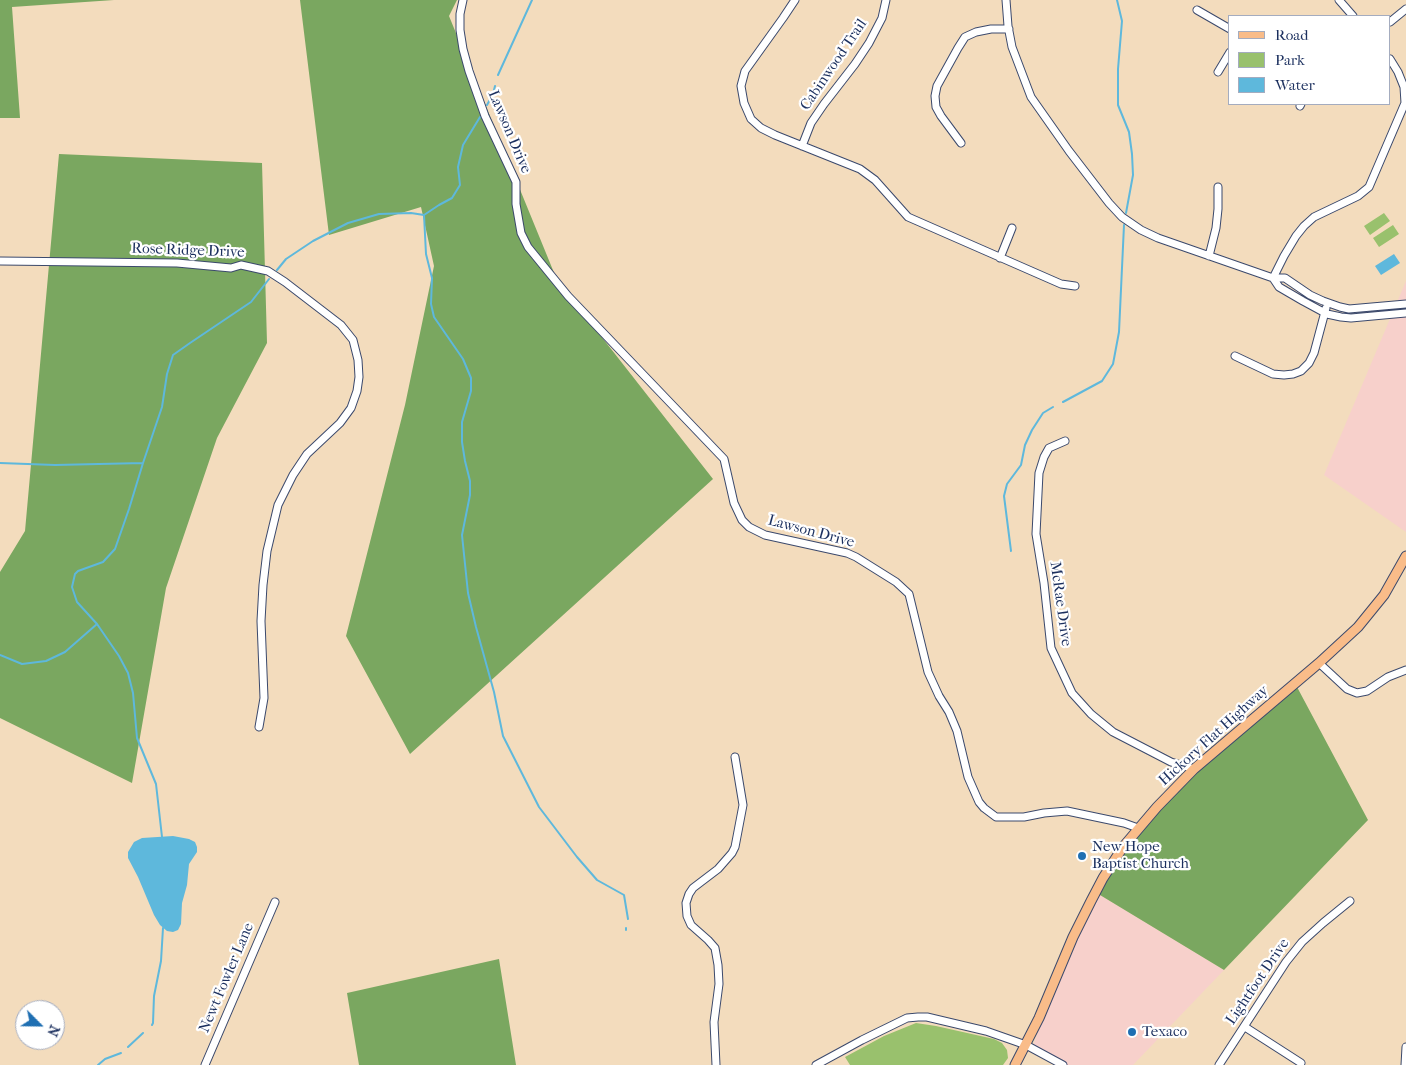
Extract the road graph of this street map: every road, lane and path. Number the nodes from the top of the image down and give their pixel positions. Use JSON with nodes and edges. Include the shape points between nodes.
{"nodes":[{"id":1,"x":463,"y":0,"type":"edge"},
{"id":2,"x":795,"y":0,"type":"edge"},
{"id":3,"x":886,"y":0,"type":"edge"},
{"id":4,"x":1006,"y":0,"type":"edge"},
{"id":5,"x":1339,"y":0,"type":"edge"},
{"id":6,"x":1406,"y":9,"type":"edge"},
{"id":7,"x":1197,"y":10,"type":"dead end"},
{"id":8,"x":1352,"y":15,"type":"edge"},
{"id":9,"x":1391,"y":21,"type":"edge"},
{"id":10,"x":1228,"y":28,"type":"edge"},
{"id":11,"x":1009,"y":29,"type":"junction"},
{"id":12,"x":1228,"y":55,"type":"edge"},
{"id":13,"x":1391,"y":61,"type":"edge"},
{"id":14,"x":1218,"y":72,"type":"dead end"},
{"id":15,"x":961,"y":143,"type":"dead end"},
{"id":16,"x":802,"y":146,"type":"junction"},
{"id":17,"x":1218,"y":187,"type":"dead end"},
{"id":18,"x":1012,"y":228,"type":"dead end"},
{"id":19,"x":1209,"y":256,"type":"junction"},
{"id":20,"x":1000,"y":258,"type":"junction"},
{"id":21,"x":0,"y":261,"type":"edge"},
{"id":22,"x":1273,"y":278,"type":"junction"},
{"id":23,"x":1075,"y":286,"type":"dead end"},
{"id":24,"x":1328,"y":303,"type":"junction"},
{"id":25,"x":1406,"y":304,"type":"edge"},
{"id":26,"x":1324,"y":312,"type":"junction"},
{"id":27,"x":1406,"y":313,"type":"edge"},
{"id":28,"x":1235,"y":356,"type":"dead end"},
{"id":29,"x":1065,"y":441,"type":"dead end"},
{"id":30,"x":1406,"y":556,"type":"edge"},
{"id":31,"x":1319,"y":663,"type":"junction"},
{"id":32,"x":1406,"y":670,"type":"edge"},
{"id":33,"x":259,"y":726,"type":"dead end"},
{"id":34,"x":735,"y":757,"type":"dead end"},
{"id":35,"x":1194,"y":769,"type":"junction"},
{"id":36,"x":1138,"y":828,"type":"junction"},
{"id":37,"x":1350,"y":901,"type":"dead end"},
{"id":38,"x":275,"y":902,"type":"dead end"},
{"id":39,"x":1245,"y":1027,"type":"junction"},
{"id":40,"x":1026,"y":1045,"type":"junction"},
{"id":41,"x":1406,"y":1047,"type":"edge"},
{"id":42,"x":1301,"y":1064,"type":"dead end"},
{"id":43,"x":204,"y":1065,"type":"edge"},
{"id":44,"x":716,"y":1065,"type":"edge"},
{"id":45,"x":816,"y":1065,"type":"edge"},
{"id":46,"x":1015,"y":1065,"type":"edge"},
{"id":47,"x":1063,"y":1065,"type":"edge"},
{"id":48,"x":1219,"y":1065,"type":"edge"},
{"id":49,"x":1405,"y":1065,"type":"edge"}],
"edges":[{"from":1,"to":36,"type":"street","name":"Lawson Drive","via":[[460,14],[463,49],[485,116],[516,182],[520,227],[528,247],[568,296],[724,459],[734,503],[742,520],[764,535],[847,553],[896,582],[909,594],[928,672],[957,731],[968,778],[984,808],[996,816],[1024,817],[1067,811]]},
{"from":2,"to":16,"type":"street","via":[[745,71],[741,86],[751,119],[761,128]]},
{"from":3,"to":16,"type":"street","name":"Cabinwood Trail","via":[[882,18],[869,43],[811,123]]},
{"from":4,"to":11,"type":"street"},
{"from":5,"to":8,"type":"street"},
{"from":6,"to":9,"type":"street"},
{"from":7,"to":10,"type":"street"},
{"from":11,"to":15,"type":"street","via":[[976,32],[965,37],[937,86],[936,106]]},
{"from":11,"to":19,"type":"street","via":[[1012,48],[1031,97],[1109,203],[1141,230]]},
{"from":12,"to":14,"type":"street"},
{"from":13,"to":22,"type":"street","via":[[1404,88],[1405,103],[1369,187],[1358,196],[1314,217],[1304,226]]},
{"from":16,"to":20,"type":"street","via":[[860,169],[875,180],[908,217]]},
{"from":17,"to":19,"type":"street","via":[[1216,228]]},
{"from":18,"to":20,"type":"street"},
{"from":19,"to":22,"type":"street"},
{"from":20,"to":23,"type":"street","via":[[1061,284]]},
{"from":21,"to":33,"type":"street","name":"Rose Ridge Drive","via":[[176,263],[231,268],[241,265],[268,271],[342,325],[353,340],[359,377],[351,408],[308,454],[278,505],[263,585],[264,698]]},
{"from":22,"to":24,"type":"street","via":[[1285,278]]},
{"from":22,"to":26,"type":"street","via":[[1279,287]]},
{"from":24,"to":25,"type":"street","via":[[1349,309]]},
{"from":24,"to":26,"type":"street"},
{"from":26,"to":27,"type":"street","via":[[1352,318]]},
{"from":26,"to":28,"type":"street","via":[[1314,354],[1301,371],[1273,374]]},
{"from":29,"to":35,"type":"street","name":"McRae Drive","via":[[1049,448],[1039,473],[1036,534],[1050,648],[1072,693],[1091,714],[1113,732],[1171,762]]},
{"from":30,"to":31,"type":"main road","name":"Hickory Flat Highway","via":[[1384,595],[1358,627]]},
{"from":31,"to":32,"type":"street","via":[[1347,689],[1357,693],[1367,692],[1388,677]]},
{"from":31,"to":35,"type":"main road","name":"Hickory Flat Highway"},
{"from":34,"to":44,"type":"street","via":[[743,805],[735,847],[718,869],[693,888],[686,903],[691,925],[715,948],[719,984],[714,1022]]},
{"from":35,"to":36,"type":"main road","name":"Hickory Flat Highway"},
{"from":36,"to":40,"type":"main road","name":"Hickory Flat Highway","via":[[1102,878]]},
{"from":37,"to":39,"type":"street","name":"Lightfoot Drive","via":[[1302,942]]},
{"from":38,"to":43,"type":"street","name":"Newt Fowler Lane"},
{"from":39,"to":42,"type":"street"},
{"from":39,"to":48,"type":"street","name":"Lightfoot Drive"},
{"from":40,"to":45,"type":"street","via":[[986,1031],[927,1017],[907,1018]]},
{"from":40,"to":46,"type":"main road","name":"Hickory Flat Highway"},
{"from":40,"to":47,"type":"street"},
{"from":41,"to":49,"type":"street"}]}
